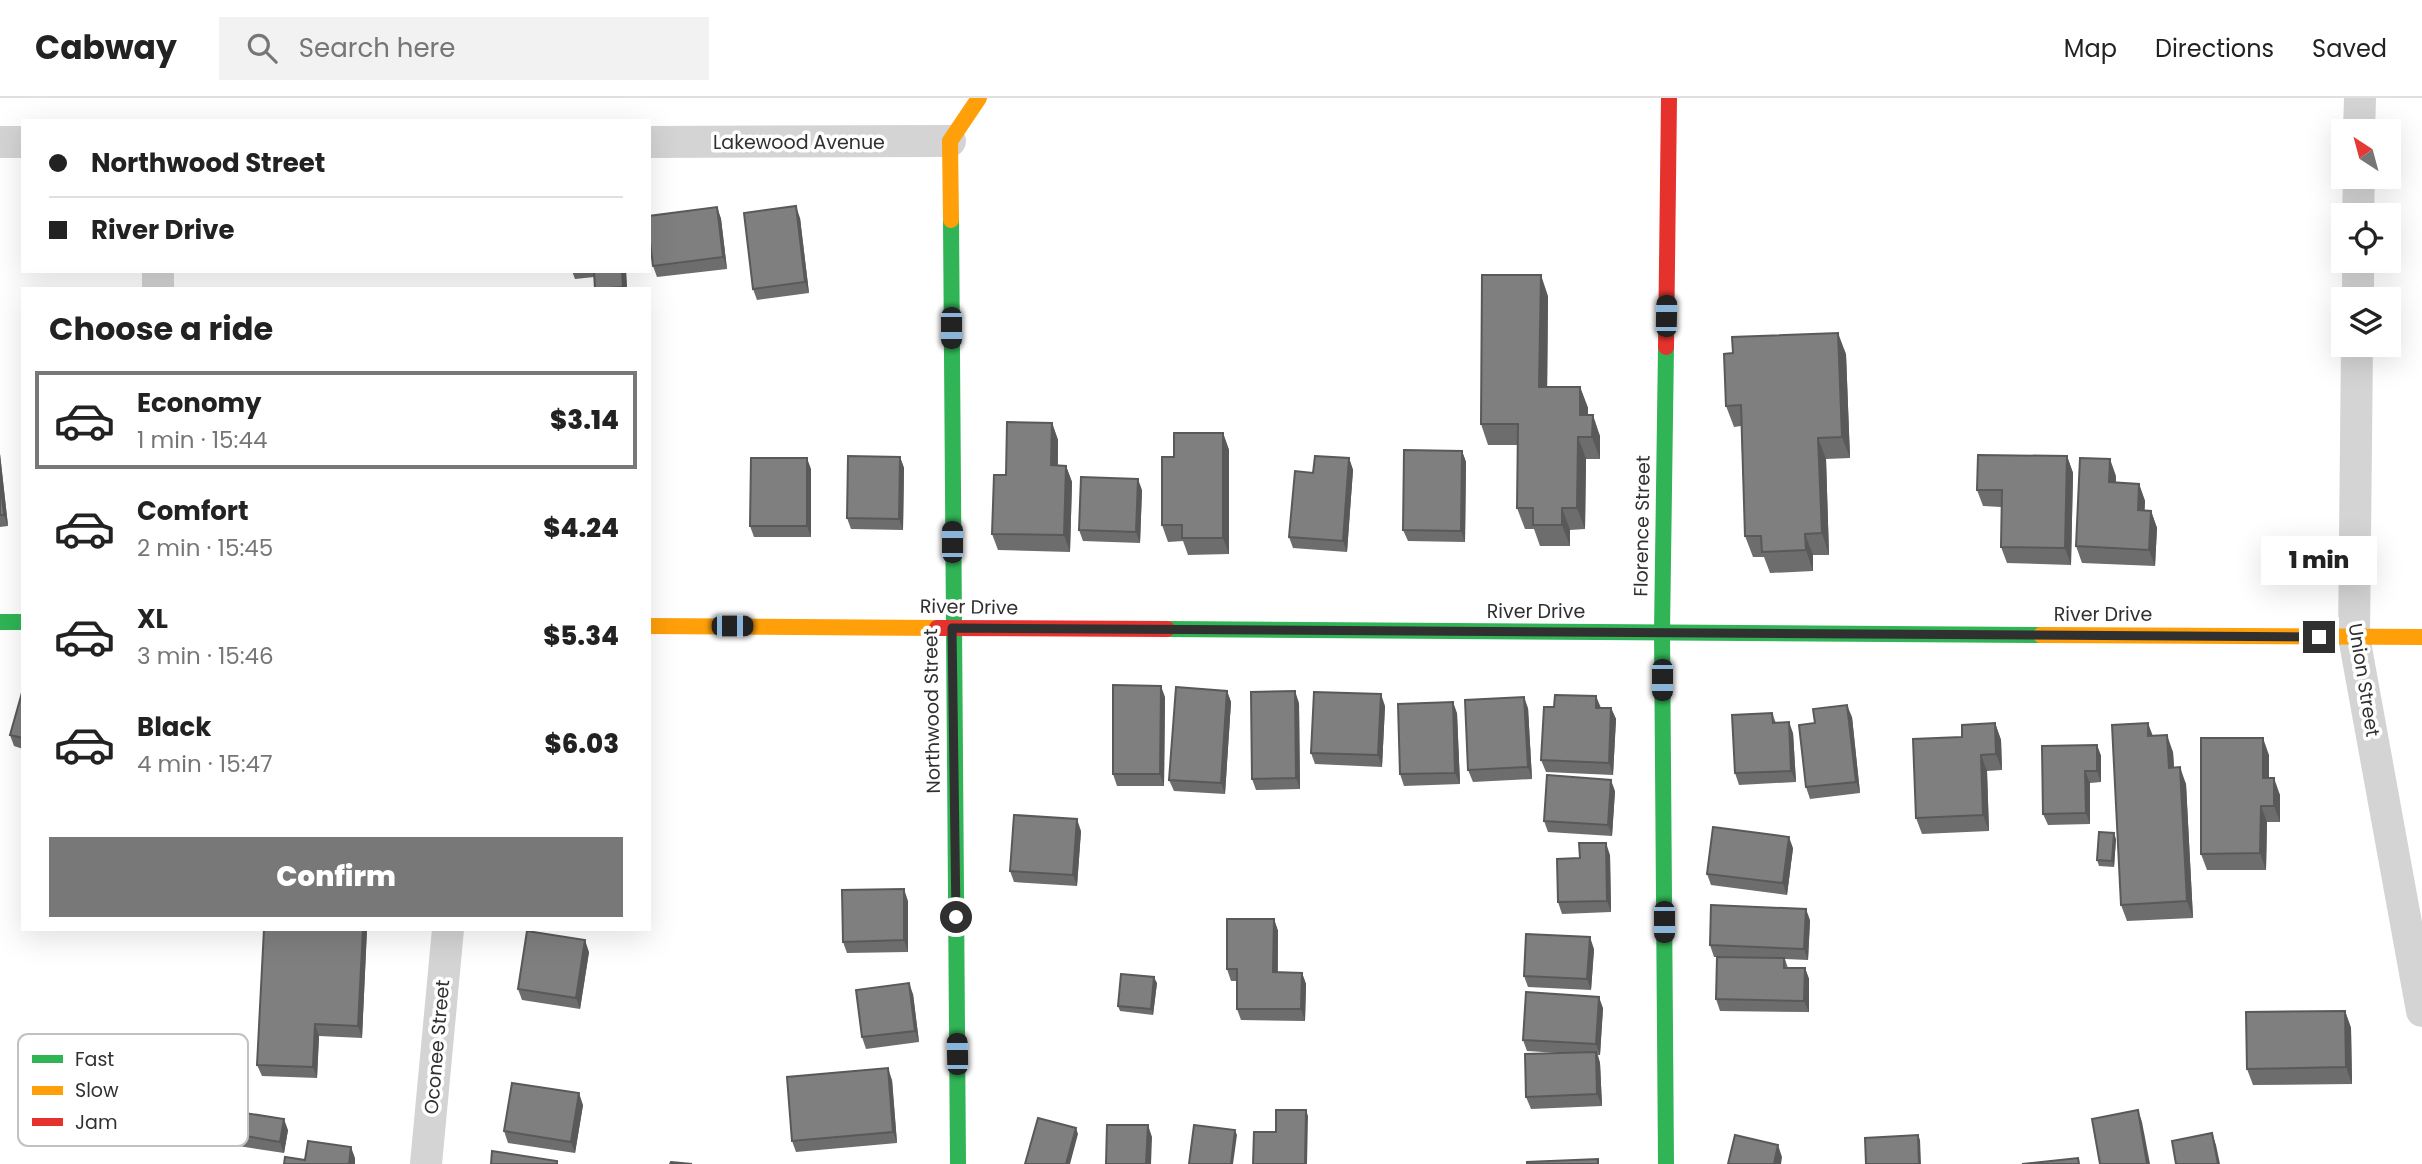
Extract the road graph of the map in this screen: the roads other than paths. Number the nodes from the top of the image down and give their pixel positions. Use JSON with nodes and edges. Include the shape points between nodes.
{"nodes":[{"id":1,"x":979,"y":98,"type":"edge"},
{"id":2,"x":1669,"y":98,"type":"edge"},
{"id":3,"x":2360,"y":98,"type":"edge"},
{"id":4,"x":2359,"y":119,"type":"edge"},
{"id":5,"x":950,"y":141,"type":"junction"},
{"id":6,"x":0,"y":142,"type":"edge"},
{"id":7,"x":21,"y":142,"type":"edge"},
{"id":8,"x":651,"y":142,"type":"edge"},
{"id":9,"x":2357,"y":357,"type":"edge"},
{"id":10,"x":0,"y":622,"type":"edge"},
{"id":11,"x":21,"y":622,"type":"edge"},
{"id":12,"x":651,"y":626,"type":"edge"},
{"id":13,"x":952,"y":628,"type":"junction"},
{"id":14,"x":1662,"y":632,"type":"junction"},
{"id":15,"x":2354,"y":637,"type":"junction"},
{"id":16,"x":2422,"y":638,"type":"edge"},
{"id":17,"x":448,"y":931,"type":"edge"},
{"id":18,"x":2422,"y":1011,"type":"edge"},
{"id":19,"x":426,"y":1164,"type":"edge"},
{"id":20,"x":958,"y":1164,"type":"edge"},
{"id":21,"x":1666,"y":1164,"type":"edge"}],
"edges":[{"from":1,"to":5,"type":"street"},
{"from":2,"to":14,"type":"street","name":"Florence Street"},
{"from":3,"to":4,"type":"street"},
{"from":5,"to":8,"type":"street","name":"Lakewood Avenue"},
{"from":5,"to":13,"type":"street","name":"Northwood Street"},
{"from":6,"to":7,"type":"street"},
{"from":9,"to":15,"type":"street","name":"Union Street"},
{"from":10,"to":11,"type":"street"},
{"from":12,"to":13,"type":"street","name":"River Drive"},
{"from":13,"to":14,"type":"street","name":"River Drive"},
{"from":13,"to":20,"type":"street","name":"Northwood Street"},
{"from":14,"to":15,"type":"street","name":"River Drive"},
{"from":14,"to":21,"type":"street","name":"Florence Street"},
{"from":15,"to":16,"type":"street","name":"River Drive"},
{"from":15,"to":18,"type":"street","name":"Union Street"},
{"from":17,"to":19,"type":"street","name":"Oconee Street"}]}
